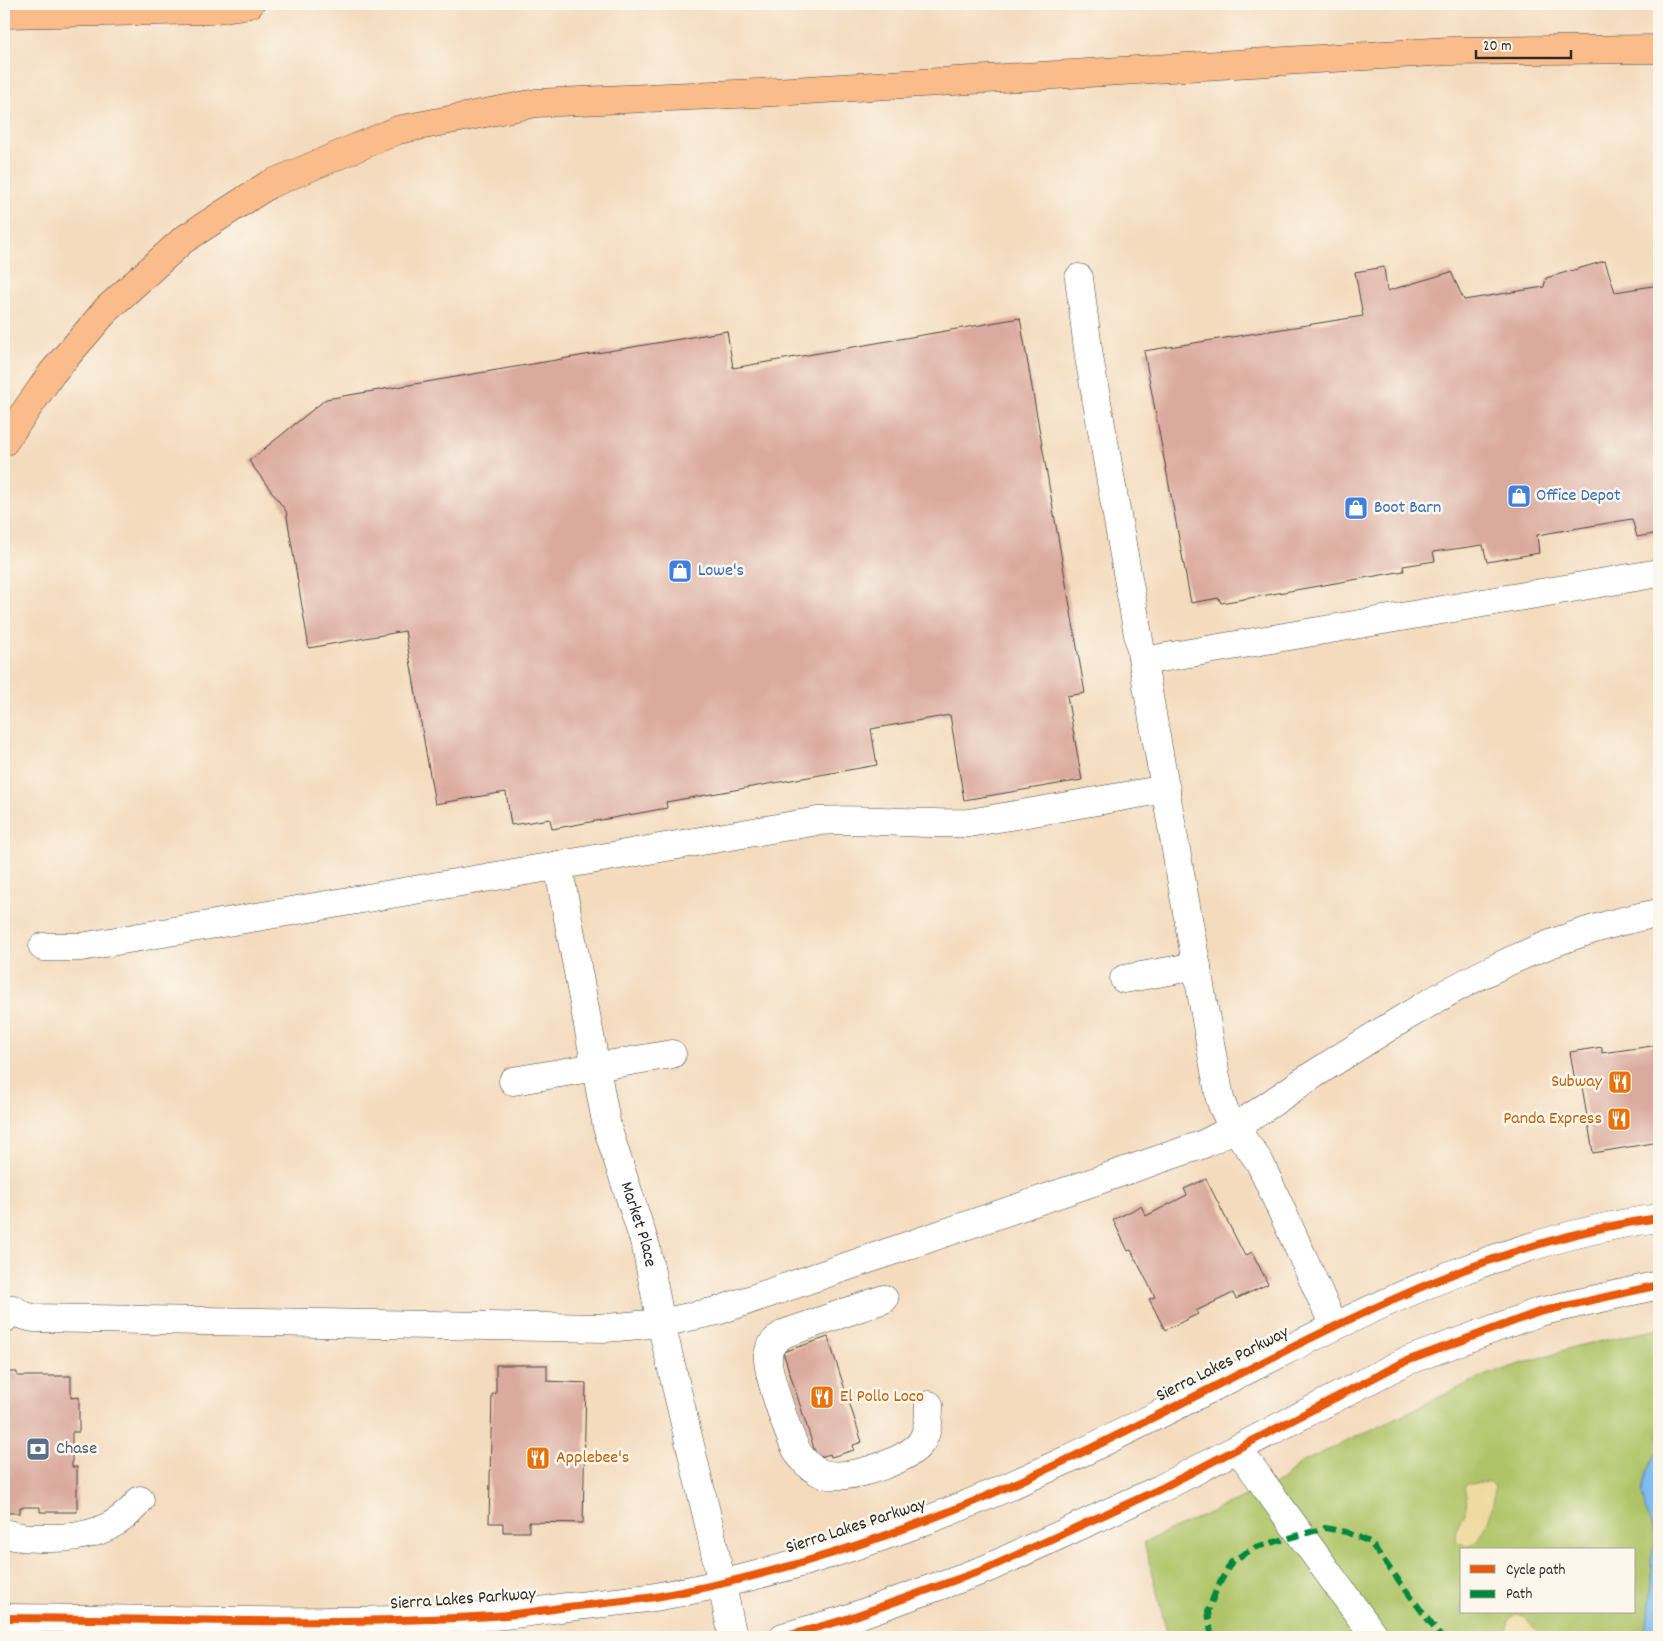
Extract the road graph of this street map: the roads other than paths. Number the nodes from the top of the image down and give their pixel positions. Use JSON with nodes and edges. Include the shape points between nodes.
{"nodes":[{"id":1,"x":250,"y":4,"type":"edge"},
{"id":2,"x":4,"y":14,"type":"edge"},
{"id":3,"x":1659,"y":49,"type":"edge"},
{"id":4,"x":1079,"y":278,"type":"dead end"},
{"id":5,"x":4,"y":442,"type":"edge"},
{"id":6,"x":1659,"y":573,"type":"edge"},
{"id":7,"x":1143,"y":661,"type":"junction"},
{"id":8,"x":1166,"y":789,"type":"junction"},
{"id":9,"x":558,"y":865,"type":"junction"},
{"id":10,"x":1659,"y":913,"type":"edge"},
{"id":11,"x":43,"y":947,"type":"dead end"},
{"id":12,"x":1197,"y":966,"type":"junction"},
{"id":13,"x":1124,"y":979,"type":"dead end"},
{"id":14,"x":672,"y":1054,"type":"dead end"},
{"id":15,"x":595,"y":1067,"type":"junction"},
{"id":16,"x":513,"y":1081,"type":"dead end"},
{"id":17,"x":1233,"y":1128,"type":"junction"},
{"id":18,"x":1659,"y":1218,"type":"edge"},
{"id":19,"x":1659,"y":1285,"type":"edge"},
{"id":20,"x":884,"y":1299,"type":"dead end"},
{"id":21,"x":8,"y":1314,"type":"edge"},
{"id":22,"x":661,"y":1323,"type":"junction"},
{"id":23,"x":1334,"y":1326,"type":"junction"},
{"id":24,"x":929,"y":1405,"type":"dead end"},
{"id":25,"x":1238,"y":1449,"type":"junction"},
{"id":26,"x":140,"y":1500,"type":"dead end"},
{"id":27,"x":4,"y":1533,"type":"edge"},
{"id":28,"x":721,"y":1583,"type":"junction"},
{"id":29,"x":4,"y":1618,"type":"edge"},
{"id":30,"x":733,"y":1637,"type":"edge"},
{"id":31,"x":783,"y":1637,"type":"edge"},
{"id":32,"x":1375,"y":1637,"type":"edge"}],
"edges":[{"from":1,"to":2,"type":"highway","via":[[211,10]]},
{"from":3,"to":5,"type":"highway","via":[[1449,51],[758,93],[536,103],[398,130],[268,185],[183,240],[107,309],[52,373]]},
{"from":4,"to":7,"type":"street","via":[[1089,357]]},
{"from":6,"to":7,"type":"street"},
{"from":7,"to":8,"type":"street"},
{"from":8,"to":9,"type":"street","via":[[969,823],[818,821]]},
{"from":8,"to":12,"type":"street"},
{"from":9,"to":11,"type":"street","via":[[81,947]]},
{"from":9,"to":15,"type":"street","name":"Market Place"},
{"from":10,"to":17,"type":"street","via":[[1578,932],[1464,982],[1404,1016]]},
{"from":12,"to":13,"type":"street"},
{"from":12,"to":17,"type":"street","via":[[1220,1099]]},
{"from":14,"to":15,"type":"street"},
{"from":15,"to":16,"type":"street"},
{"from":15,"to":22,"type":"street","name":"Market Place","via":[[607,1127],[646,1247]]},
{"from":17,"to":22,"type":"street","via":[[1184,1152],[748,1302]]},
{"from":17,"to":23,"type":"street","via":[[1260,1163]]},
{"from":18,"to":23,"type":"street","name":"Sierra Lakes Parkway","via":[[1574,1236],[1495,1258],[1411,1290]]},
{"from":19,"to":25,"type":"street","via":[[1539,1312],[1404,1362]]},
{"from":20,"to":24,"type":"street","via":[[786,1333],[777,1337],[770,1346],[768,1368],[796,1449],[809,1466],[831,1476],[852,1474],[901,1458],[920,1444],[925,1434]]},
{"from":21,"to":22,"type":"street","via":[[33,1318],[579,1328]]},
{"from":22,"to":28,"type":"street","name":"Market Place"},
{"from":23,"to":28,"type":"street","name":"Sierra Lakes Parkway","via":[[1106,1441],[924,1522],[806,1562]]},
{"from":25,"to":31,"type":"street","via":[[1160,1489],[986,1569],[844,1620]]},
{"from":25,"to":32,"type":"street"},
{"from":26,"to":27,"type":"street","via":[[117,1522],[81,1537],[25,1538]]},
{"from":28,"to":29,"type":"street","name":"Sierra Lakes Parkway","via":[[653,1597],[495,1616],[352,1622]]},
{"from":28,"to":30,"type":"street","name":"Market Place"}]}
